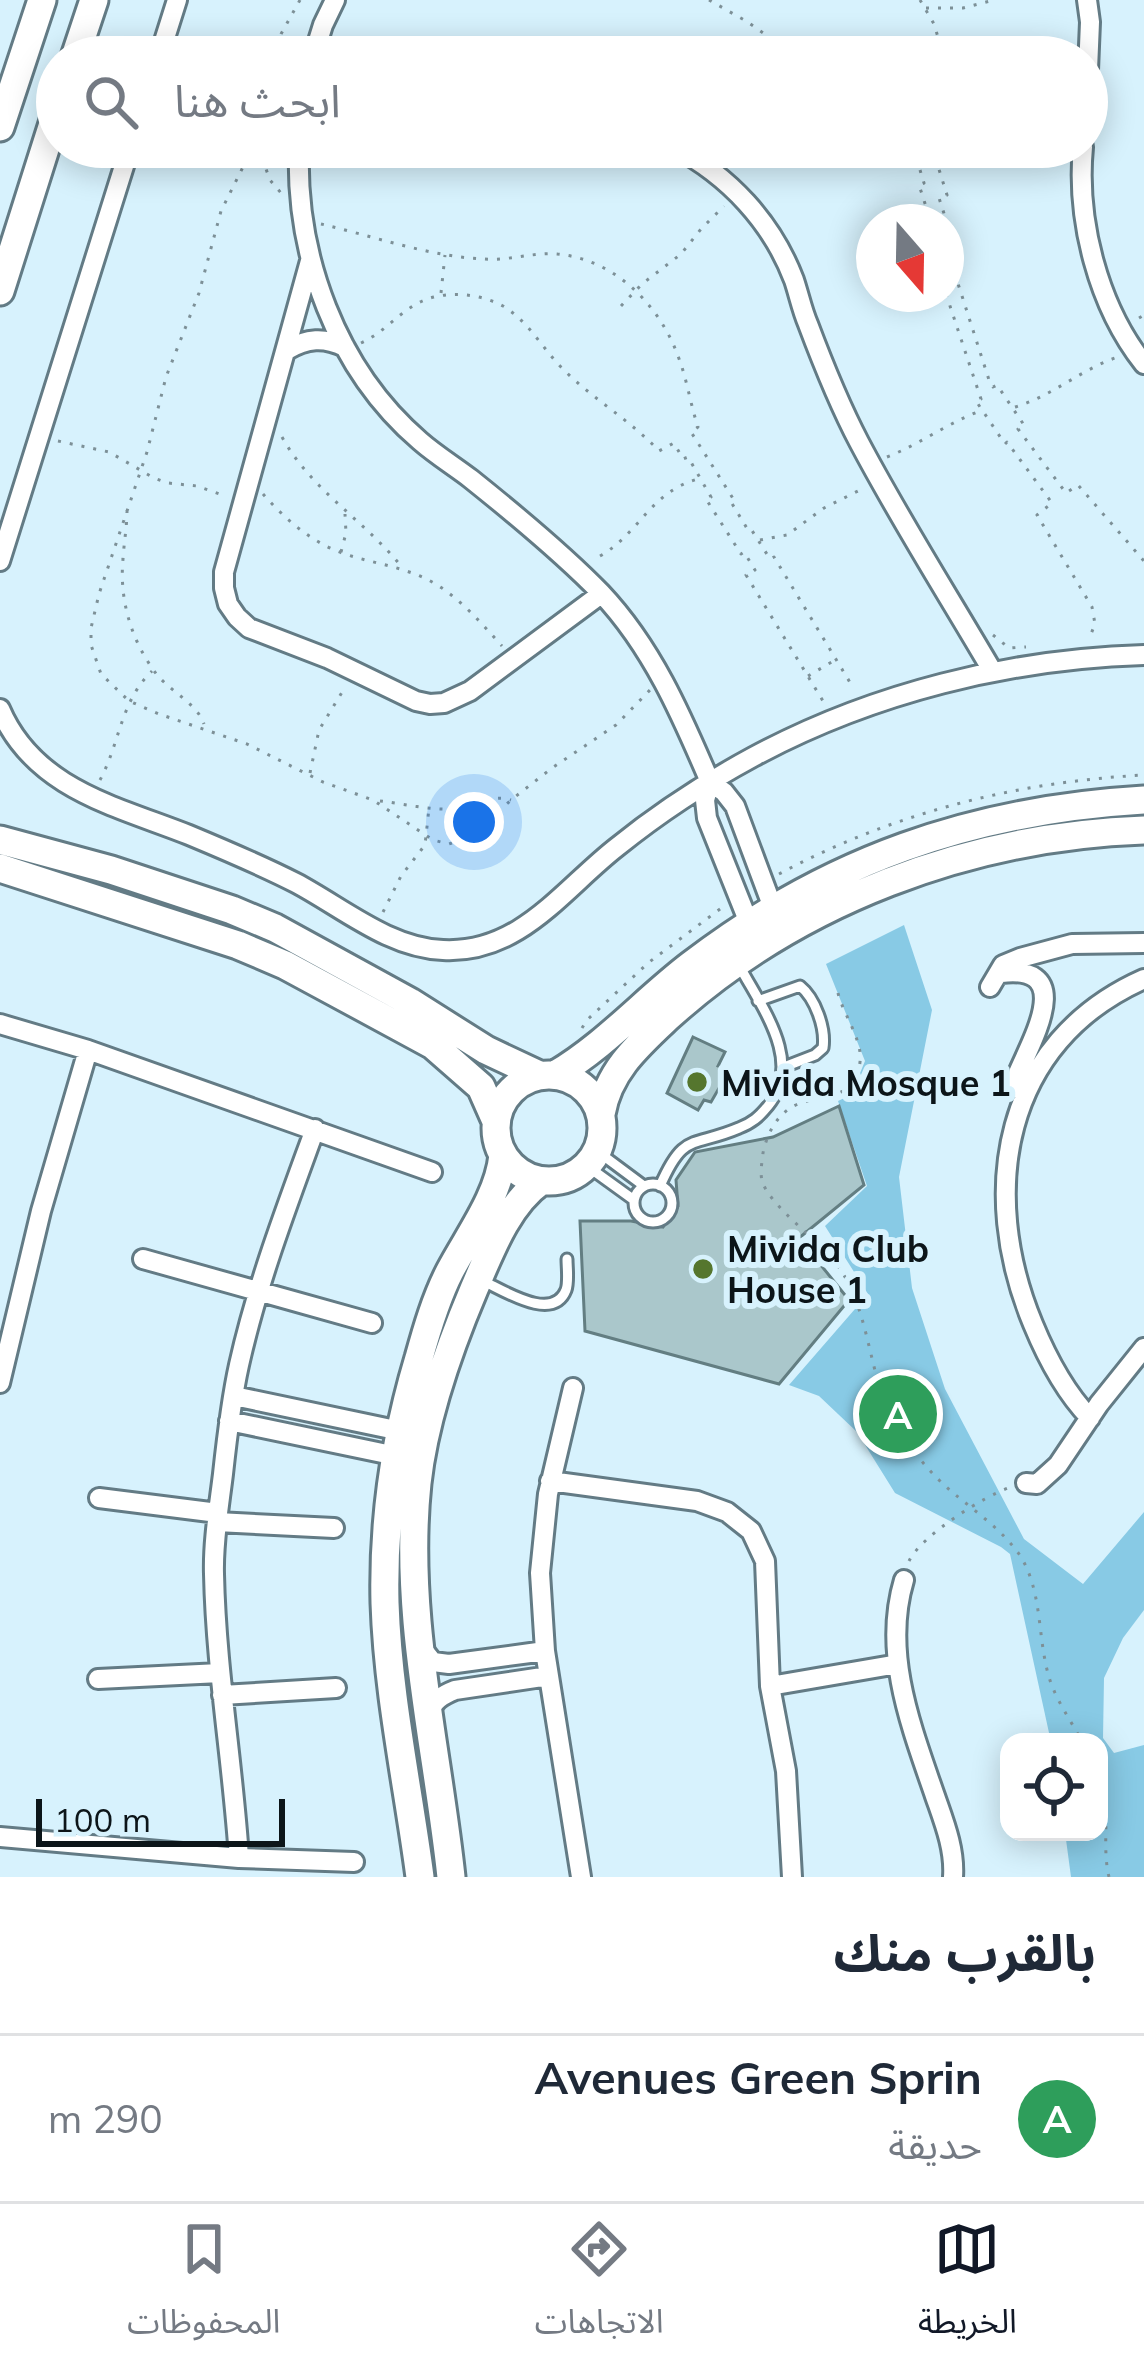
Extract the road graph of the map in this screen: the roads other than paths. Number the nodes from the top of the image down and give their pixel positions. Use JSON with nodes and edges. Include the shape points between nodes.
{"nodes":[{"id":1,"x":42,"y":0,"type":"edge"},
{"id":2,"x":94,"y":0,"type":"edge"},
{"id":3,"x":177,"y":0,"type":"edge"},
{"id":4,"x":335,"y":0,"type":"edge"},
{"id":5,"x":1087,"y":0,"type":"edge"},
{"id":6,"x":82,"y":36,"type":"edge"},
{"id":7,"x":166,"y":36,"type":"edge"},
{"id":8,"x":320,"y":36,"type":"edge"},
{"id":9,"x":1089,"y":36,"type":"edge"},
{"id":10,"x":0,"y":128,"type":"edge"},
{"id":11,"x":39,"y":168,"type":"edge"},
{"id":12,"x":123,"y":168,"type":"edge"},
{"id":13,"x":298,"y":168,"type":"edge"},
{"id":14,"x":710,"y":168,"type":"edge"},
{"id":15,"x":1081,"y":168,"type":"edge"},
{"id":16,"x":310,"y":261,"type":"junction"},
{"id":17,"x":0,"y":291,"type":"edge"},
{"id":18,"x":345,"y":346,"type":"junction"},
{"id":19,"x":287,"y":350,"type":"junction"},
{"id":20,"x":1144,"y":364,"type":"edge"},
{"id":21,"x":0,"y":561,"type":"edge"},
{"id":22,"x":601,"y":594,"type":"junction"},
{"id":23,"x":1144,"y":655,"type":"edge"},
{"id":24,"x":993,"y":672,"type":"junction"},
{"id":25,"x":0,"y":709,"type":"edge"},
{"id":26,"x":710,"y":782,"type":"junction"},
{"id":27,"x":1144,"y":800,"type":"edge"},
{"id":28,"x":1144,"y":830,"type":"edge"},
{"id":29,"x":0,"y":840,"type":"edge"},
{"id":30,"x":0,"y":868,"type":"edge"},
{"id":31,"x":773,"y":908,"type":"junction"},
{"id":32,"x":749,"y":923,"type":"junction"},
{"id":33,"x":1144,"y":943,"type":"edge"},
{"id":34,"x":737,"y":963,"type":"junction"},
{"id":35,"x":1144,"y":979,"type":"edge"},
{"id":36,"x":758,"y":1001,"type":"junction"},
{"id":37,"x":0,"y":1024,"type":"edge"},
{"id":38,"x":88,"y":1050,"type":"junction"},
{"id":39,"x":784,"y":1067,"type":"junction"},
{"id":40,"x":547,"y":1075,"type":"junction"},
{"id":41,"x":1024,"y":1096,"type":"junction"},
{"id":42,"x":601,"y":1114,"type":"junction"},
{"id":43,"x":496,"y":1121,"type":"junction"},
{"id":44,"x":315,"y":1129,"type":"junction"},
{"id":45,"x":503,"y":1155,"type":"junction"},
{"id":46,"x":592,"y":1158,"type":"junction"},
{"id":47,"x":432,"y":1172,"type":"dead end"},
{"id":48,"x":541,"y":1180,"type":"junction"},
{"id":49,"x":644,"y":1186,"type":"junction"},
{"id":50,"x":660,"y":1186,"type":"junction"},
{"id":51,"x":634,"y":1200,"type":"junction"},
{"id":52,"x":143,"y":1258,"type":"dead end"},
{"id":53,"x":567,"y":1259,"type":"dead end"},
{"id":54,"x":478,"y":1279,"type":"junction"},
{"id":55,"x":260,"y":1290,"type":"junction"},
{"id":56,"x":372,"y":1323,"type":"dead end"},
{"id":57,"x":1144,"y":1348,"type":"edge"},
{"id":58,"x":0,"y":1383,"type":"edge"},
{"id":59,"x":573,"y":1388,"type":"dead end"},
{"id":60,"x":234,"y":1396,"type":"junction"},
{"id":61,"x":1090,"y":1418,"type":"junction"},
{"id":62,"x":229,"y":1421,"type":"junction"},
{"id":63,"x":410,"y":1446,"type":"junction"},
{"id":64,"x":550,"y":1481,"type":"junction"},
{"id":65,"x":1026,"y":1483,"type":"road end"},
{"id":66,"x":99,"y":1498,"type":"dead end"},
{"id":67,"x":217,"y":1518,"type":"junction"},
{"id":68,"x":334,"y":1528,"type":"dead end"},
{"id":69,"x":904,"y":1580,"type":"road end"},
{"id":70,"x":417,"y":1636,"type":"junction"},
{"id":71,"x":545,"y":1651,"type":"junction"},
{"id":72,"x":898,"y":1664,"type":"junction"},
{"id":73,"x":220,"y":1673,"type":"junction"},
{"id":74,"x":549,"y":1676,"type":"junction"},
{"id":75,"x":98,"y":1678,"type":"dead end"},
{"id":76,"x":770,"y":1687,"type":"junction"},
{"id":77,"x":336,"y":1688,"type":"dead end"},
{"id":78,"x":222,"y":1695,"type":"junction"},
{"id":79,"x":428,"y":1725,"type":"junction"},
{"id":80,"x":0,"y":1837,"type":"edge"},
{"id":81,"x":239,"y":1858,"type":"junction"},
{"id":82,"x":353,"y":1862,"type":"dead end"},
{"id":83,"x":420,"y":1877,"type":"edge"},
{"id":84,"x":451,"y":1877,"type":"edge"},
{"id":85,"x":580,"y":1877,"type":"edge"},
{"id":86,"x":792,"y":1877,"type":"edge"},
{"id":87,"x":953,"y":1877,"type":"edge"}],
"edges":[{"from":1,"to":10,"type":"street"},
{"from":2,"to":6,"type":"street"},
{"from":3,"to":7,"type":"street"},
{"from":4,"to":8,"type":"street"},
{"from":5,"to":9,"type":"street"},
{"from":11,"to":17,"type":"street"},
{"from":12,"to":21,"type":"street"},
{"from":13,"to":16,"type":"street"},
{"from":14,"to":24,"type":"street","via":[[778,245],[857,439]]},
{"from":15,"to":20,"type":"street","via":[[1097,270]]},
{"from":16,"to":18,"type":"street"},
{"from":16,"to":19,"type":"street"},
{"from":18,"to":19,"type":"street","via":[[309,340]]},
{"from":18,"to":22,"type":"street","via":[[419,441]]},
{"from":19,"to":22,"type":"street","via":[[224,572],[228,604],[249,628],[416,701],[445,703]]},
{"from":22,"to":26,"type":"street","via":[[662,677]]},
{"from":23,"to":24,"type":"street"},
{"from":24,"to":26,"type":"street","via":[[847,714]]},
{"from":25,"to":26,"type":"street","via":[[20,743],[65,785],[256,864],[392,938],[445,950],[522,930],[614,849]]},
{"from":26,"to":31,"type":"street","via":[[735,806]]},
{"from":26,"to":32,"type":"street","via":[[707,818]]},
{"from":27,"to":31,"type":"street","via":[[1052,808],[953,830],[855,864]]},
{"from":28,"to":34,"type":"street","via":[[1056,837],[945,862],[822,912]]},
{"from":29,"to":40,"type":"street","via":[[274,928],[486,1050]]},
{"from":30,"to":43,"type":"street","via":[[285,965],[433,1045],[482,1087]]},
{"from":31,"to":32,"type":"street"},
{"from":32,"to":40,"type":"street","via":[[594,1049]]},
{"from":33,"to":41,"type":"street","via":[[1072,944],[1001,968],[995,980],[1033,976],[1046,1003],[1018,1073]]},
{"from":34,"to":36,"type":"lane"},
{"from":34,"to":42,"type":"street","via":[[626,1059]]},
{"from":35,"to":41,"type":"street","via":[[1081,1019]]},
{"from":36,"to":39,"type":"lane"},
{"from":36,"to":39,"type":"lane","via":[[800,986],[824,1031],[823,1048]]},
{"from":37,"to":38,"type":"street"},
{"from":38,"to":44,"type":"street"},
{"from":38,"to":58,"type":"street"},
{"from":39,"to":50,"type":"lane","via":[[757,1120],[678,1152]]},
{"from":40,"to":42,"type":"street","via":[[579,1083]]},
{"from":40,"to":43,"type":"street","via":[[510,1091]]},
{"from":41,"to":61,"type":"street","via":[[1004,1185],[1009,1246],[1039,1339]]},
{"from":42,"to":46,"type":"street"},
{"from":43,"to":45,"type":"street"},
{"from":44,"to":47,"type":"street"},
{"from":44,"to":55,"type":"street"},
{"from":45,"to":48,"type":"street"},
{"from":45,"to":63,"type":"street","via":[[434,1310]]},
{"from":46,"to":48,"type":"street","via":[[566,1179]]},
{"from":46,"to":49,"type":"lane"},
{"from":46,"to":51,"type":"lane"},
{"from":48,"to":54,"type":"street","via":[[515,1206]]},
{"from":49,"to":50,"type":"lane"},
{"from":49,"to":51,"type":"lane"},
{"from":50,"to":51,"type":"lane","via":[[672,1204],[659,1222],[638,1215]]},
{"from":52,"to":55,"type":"street"},
{"from":53,"to":54,"type":"lane","via":[[566,1289],[547,1305]]},
{"from":54,"to":63,"type":"street"},
{"from":55,"to":56,"type":"street"},
{"from":55,"to":60,"type":"street"},
{"from":57,"to":61,"type":"street"},
{"from":59,"to":64,"type":"street"},
{"from":60,"to":62,"type":"street"},
{"from":60,"to":63,"type":"street"},
{"from":61,"to":65,"type":"street","via":[[1047,1477]]},
{"from":62,"to":63,"type":"street"},
{"from":62,"to":67,"type":"street"},
{"from":63,"to":70,"type":"street"},
{"from":63,"to":83,"type":"street","via":[[385,1562],[387,1646]]},
{"from":64,"to":71,"type":"street","via":[[540,1573]]},
{"from":64,"to":76,"type":"street","via":[[697,1501],[738,1518],[765,1561]]},
{"from":66,"to":67,"type":"street"},
{"from":67,"to":68,"type":"street"},
{"from":67,"to":73,"type":"street"},
{"from":69,"to":72,"type":"street"},
{"from":70,"to":71,"type":"street","via":[[427,1658],[441,1664]]},
{"from":70,"to":79,"type":"street"},
{"from":71,"to":74,"type":"street"},
{"from":72,"to":76,"type":"street"},
{"from":72,"to":87,"type":"street","via":[[949,1837]]},
{"from":73,"to":75,"type":"street"},
{"from":73,"to":78,"type":"street"},
{"from":74,"to":79,"type":"street","via":[[448,1692],[432,1705]]},
{"from":74,"to":85,"type":"street"},
{"from":76,"to":86,"type":"street","via":[[786,1771]]},
{"from":77,"to":78,"type":"street"},
{"from":78,"to":81,"type":"street"},
{"from":79,"to":84,"type":"street"},
{"from":80,"to":81,"type":"street"},
{"from":81,"to":82,"type":"street"}]}
